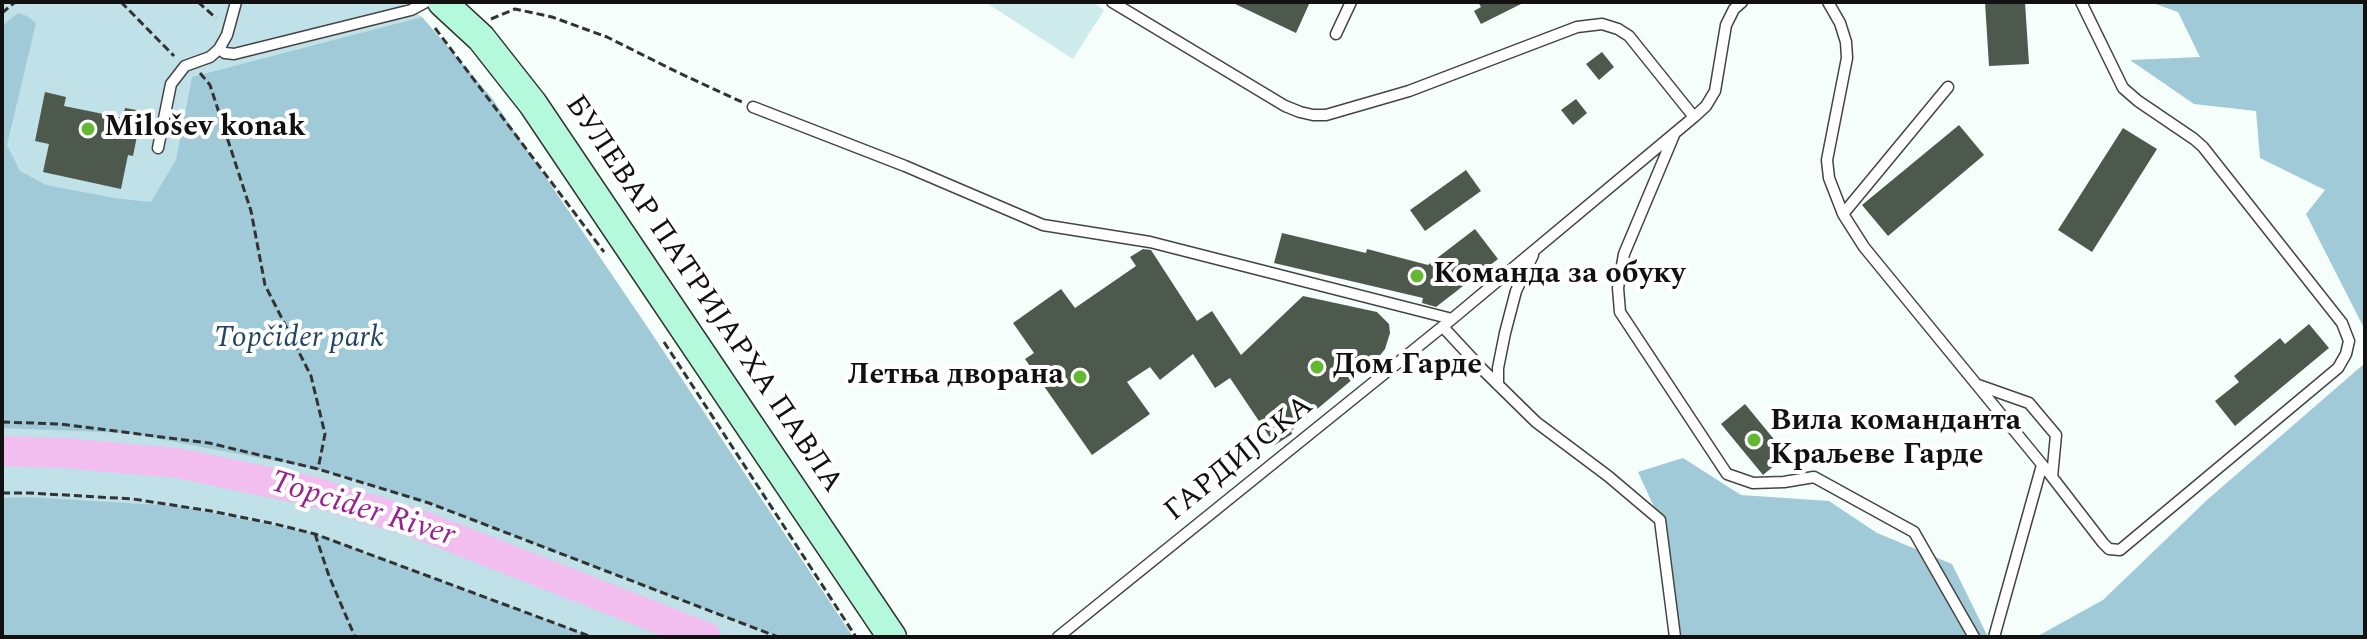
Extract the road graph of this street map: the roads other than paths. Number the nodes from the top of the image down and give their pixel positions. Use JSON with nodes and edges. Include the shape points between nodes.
{"nodes":[{"id":1,"x":236,"y":2,"type":"edge"},
{"id":2,"x":1112,"y":2,"type":"edge"},
{"id":3,"x":1351,"y":2,"type":"edge"},
{"id":4,"x":1742,"y":2,"type":"edge"},
{"id":5,"x":2081,"y":2,"type":"edge"},
{"id":6,"x":429,"y":4,"type":"edge"},
{"id":7,"x":1832,"y":4,"type":"edge"},
{"id":8,"x":1336,"y":34,"type":"dead end"},
{"id":9,"x":219,"y":49,"type":"junction"},
{"id":10,"x":1948,"y":87,"type":"dead end"},
{"id":11,"x":753,"y":107,"type":"road end"},
{"id":12,"x":1694,"y":117,"type":"junction"},
{"id":13,"x":1675,"y":133,"type":"junction"},
{"id":14,"x":158,"y":148,"type":"dead end"},
{"id":15,"x":1843,"y":214,"type":"junction"},
{"id":16,"x":1536,"y":249,"type":"junction"},
{"id":17,"x":1448,"y":323,"type":"junction"},
{"id":18,"x":1976,"y":384,"type":"junction"},
{"id":19,"x":1498,"y":385,"type":"junction"},
{"id":20,"x":2042,"y":465,"type":"junction"},
{"id":21,"x":2052,"y":477,"type":"junction"},
{"id":22,"x":892,"y":637,"type":"edge"},
{"id":23,"x":1058,"y":637,"type":"edge"},
{"id":24,"x":1675,"y":637,"type":"edge"},
{"id":25,"x":1974,"y":637,"type":"edge"},
{"id":26,"x":1994,"y":637,"type":"edge"}],
"edges":[{"from":1,"to":9,"type":"lane"},
{"from":2,"to":12,"type":"lane","via":[[1285,106],[1313,115],[1409,91],[1577,27],[1602,24],[1629,36]]},
{"from":3,"to":8,"type":"lane"},
{"from":4,"to":12,"type":"lane","name":"ГАРДИЈСКА","via":[[1726,25],[1715,91]]},
{"from":5,"to":21,"type":"lane","via":[[2123,88],[2203,147],[2342,323],[2349,341],[2338,368],[2120,550],[2103,543]]},
{"from":6,"to":9,"type":"lane","via":[[234,54]]},
{"from":6,"to":22,"type":"main road","name":"БУЛЕВАР ПАТРИЈАРХА ПАВЛА","via":[[471,28],[533,104]]},
{"from":7,"to":15,"type":"lane","via":[[1847,58],[1827,160]]},
{"from":9,"to":14,"type":"lane","via":[[185,66],[171,84]]},
{"from":10,"to":15,"type":"lane"},
{"from":11,"to":17,"type":"lane","via":[[1043,225],[1150,242]]},
{"from":12,"to":13,"type":"lane","name":"ГАРДИЈСКА"},
{"from":13,"to":16,"type":"lane","name":"ГАРДИЈСКА"},
{"from":13,"to":25,"type":"lane","via":[[1624,254],[1620,312],[1727,474],[1753,483],[1814,477],[1914,532]]},
{"from":15,"to":18,"type":"lane"},
{"from":16,"to":17,"type":"lane","name":"ГАРДИЈСКА"},
{"from":16,"to":19,"type":"lane","via":[[1516,291]]},
{"from":17,"to":19,"type":"lane"},
{"from":17,"to":23,"type":"lane","name":"ГАРДИЈСКА"},
{"from":18,"to":20,"type":"lane"},
{"from":18,"to":21,"type":"lane","via":[[2029,403],[2056,435]]},
{"from":19,"to":24,"type":"lane","via":[[1536,422],[1660,520]]},
{"from":20,"to":21,"type":"lane"},
{"from":20,"to":26,"type":"lane"}]}
